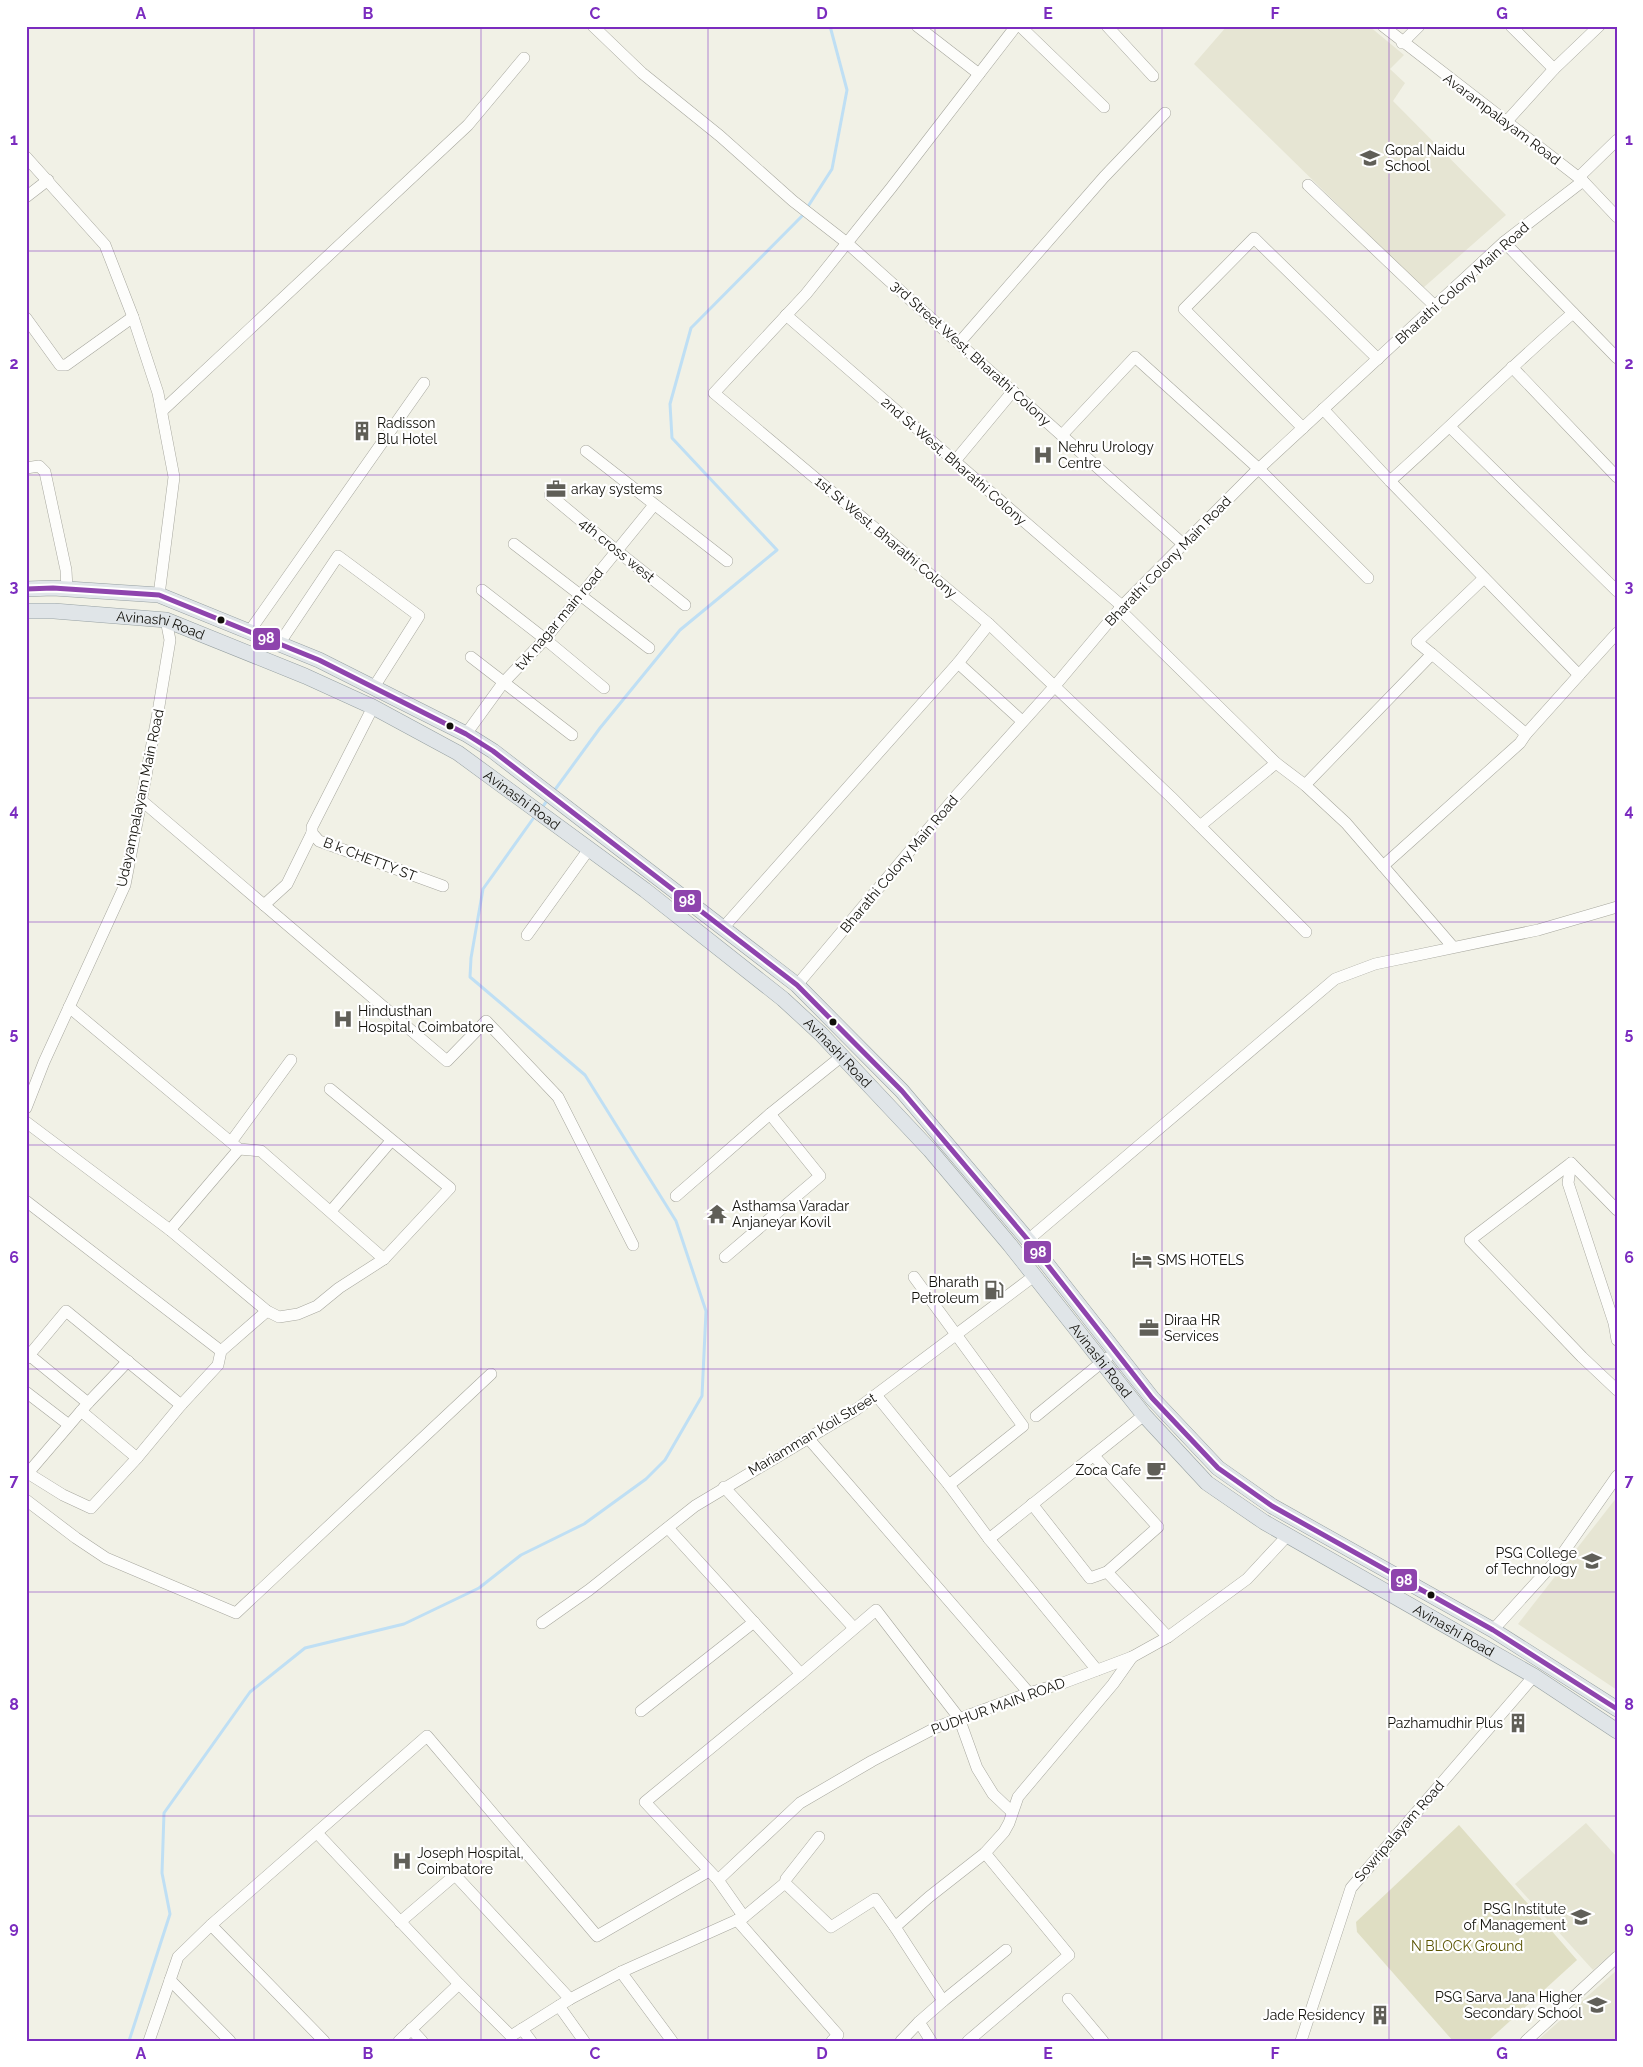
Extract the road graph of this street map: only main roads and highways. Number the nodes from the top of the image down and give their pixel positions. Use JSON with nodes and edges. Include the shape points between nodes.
{"nodes":[{"id":1,"x":26,"y":589,"type":"edge"},
{"id":2,"x":26,"y":611,"type":"edge"},
{"id":3,"x":1140,"y":1383,"type":"junction"},
{"id":4,"x":1128,"y":1395,"type":"junction"},
{"id":5,"x":1617,"y":1709,"type":"edge"},
{"id":6,"x":1617,"y":1731,"type":"edge"}],
"edges":[{"from":1,"to":3,"type":"main road","name":"Avinashi Road","via":[[159,595],[318,660],[494,751],[797,985],[902,1091],[1028,1240]]},
{"from":2,"to":4,"type":"main road","name":"Avinashi Road","via":[[166,620],[373,707],[458,753],[646,890],[783,999],[821,1034],[930,1150],[1010,1244]]},
{"from":3,"to":4,"type":"main road"},
{"from":3,"to":5,"type":"main road","name":"Avinashi Road","via":[[1218,1468],[1272,1506],[1493,1630]]},
{"from":4,"to":6,"type":"main road","name":"Avinashi Road","via":[[1207,1483],[1264,1522],[1534,1676]]}]}
